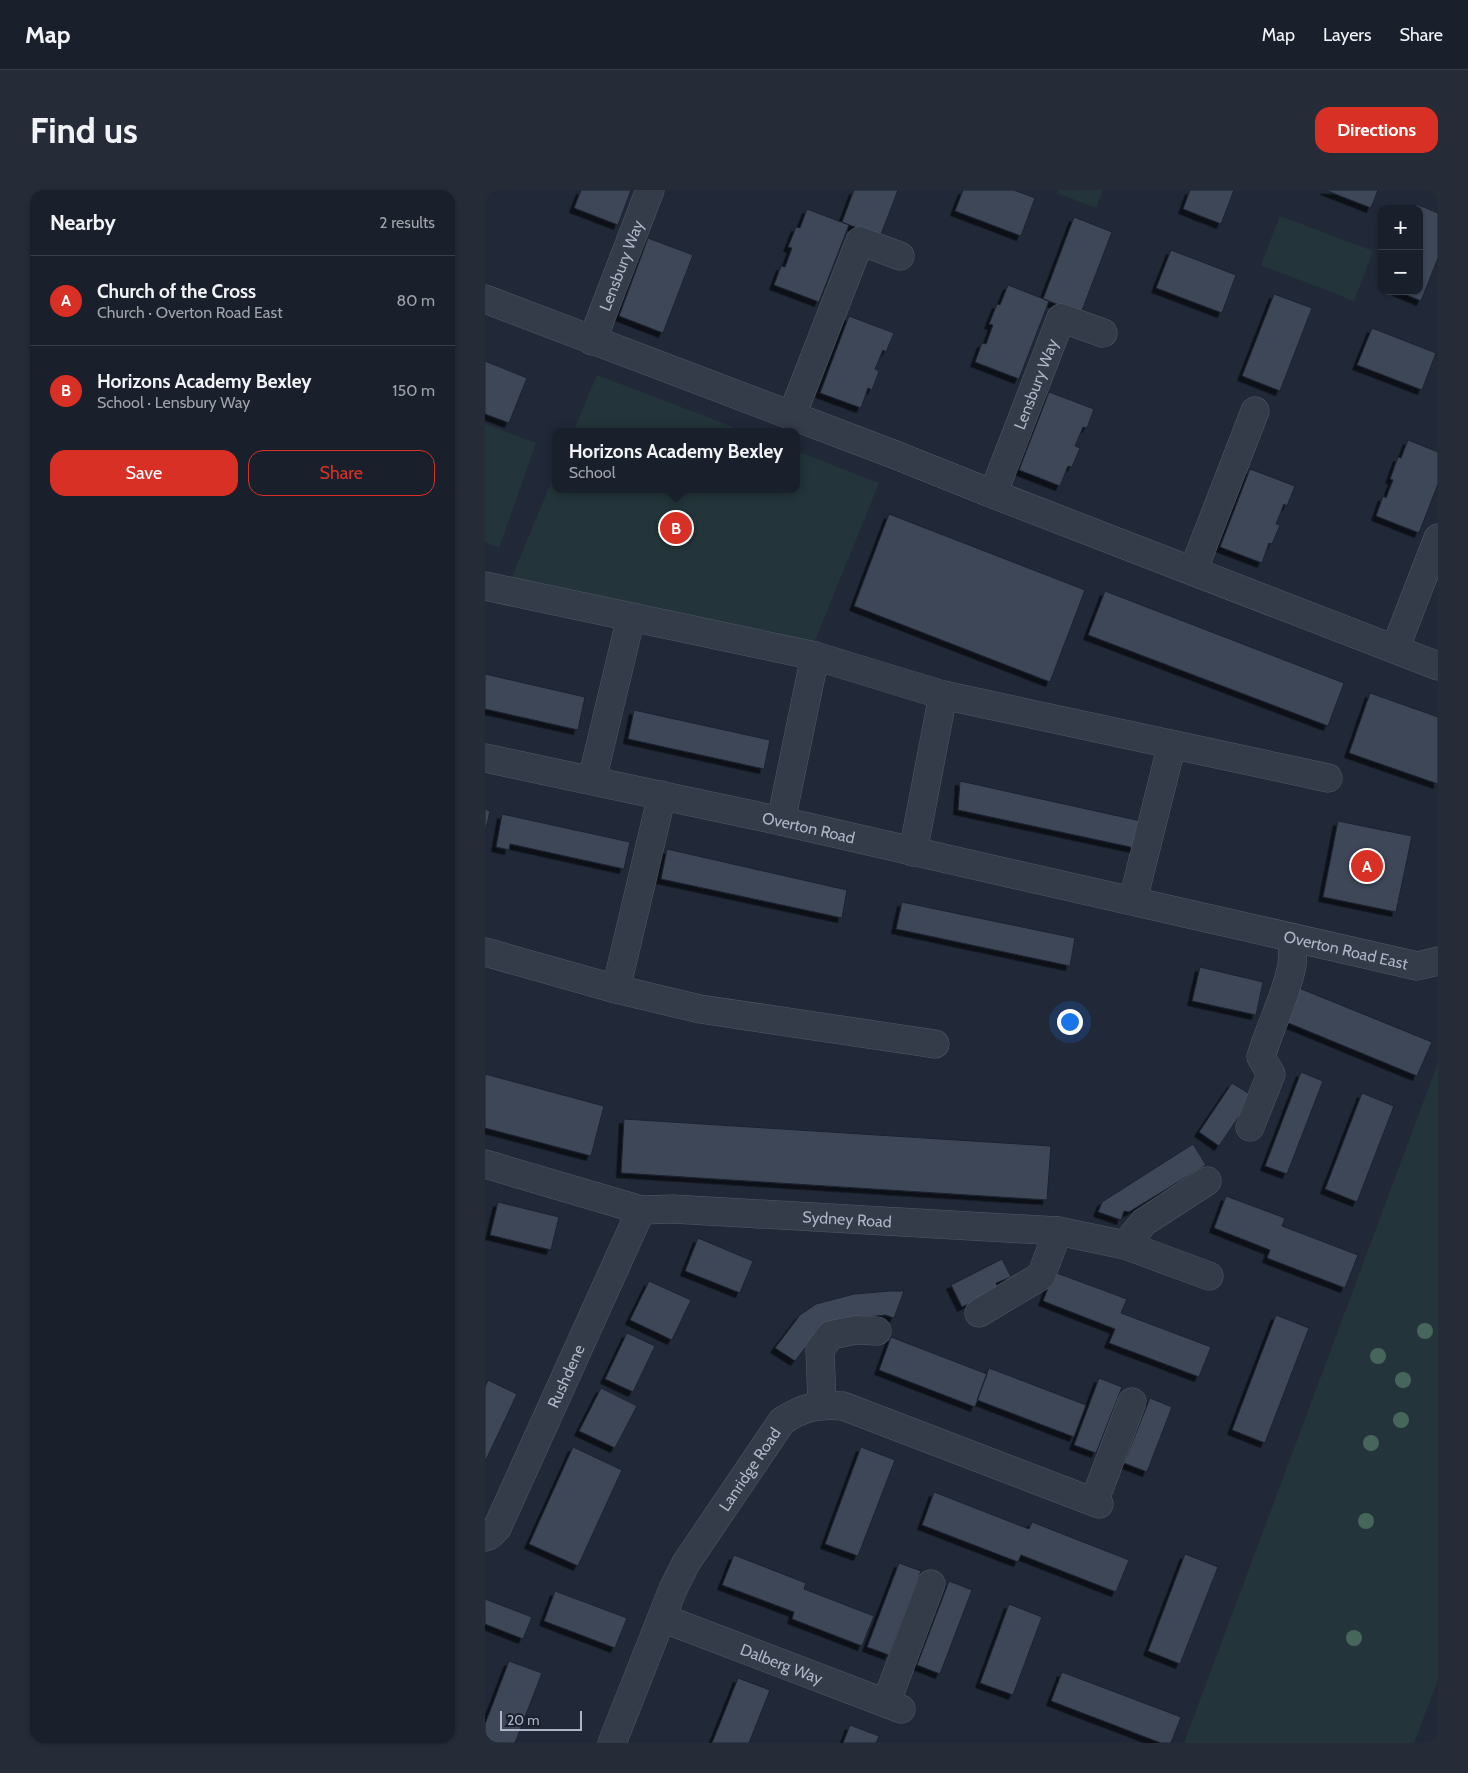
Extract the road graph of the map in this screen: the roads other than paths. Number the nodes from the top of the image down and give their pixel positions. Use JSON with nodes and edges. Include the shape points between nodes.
{"nodes":[{"id":1,"x":650,"y":190,"type":"edge"},
{"id":2,"x":900,"y":256,"type":"dead end"},
{"id":3,"x":485,"y":299,"type":"edge"},
{"id":4,"x":1103,"y":333,"type":"dead end"},
{"id":5,"x":591,"y":341,"type":"junction"},
{"id":6,"x":1255,"y":411,"type":"dead end"},
{"id":7,"x":792,"y":415,"type":"junction"},
{"id":8,"x":993,"y":494,"type":"junction"},
{"id":9,"x":1438,"y":538,"type":"edge"},
{"id":10,"x":1193,"y":571,"type":"junction"},
{"id":11,"x":485,"y":586,"type":"edge"},
{"id":12,"x":631,"y":617,"type":"junction"},
{"id":13,"x":1395,"y":649,"type":"junction"},
{"id":14,"x":815,"y":656,"type":"junction"},
{"id":15,"x":1438,"y":666,"type":"edge"},
{"id":16,"x":943,"y":695,"type":"junction"},
{"id":17,"x":1172,"y":744,"type":"junction"},
{"id":18,"x":485,"y":758,"type":"edge"},
{"id":19,"x":1327,"y":778,"type":"dead end"},
{"id":20,"x":592,"y":780,"type":"junction"},
{"id":21,"x":662,"y":795,"type":"junction"},
{"id":22,"x":781,"y":821,"type":"junction"},
{"id":23,"x":913,"y":852,"type":"junction"},
{"id":24,"x":1133,"y":900,"type":"junction"},
{"id":25,"x":1254,"y":929,"type":"joint"},
{"id":26,"x":1293,"y":938,"type":"junction"},
{"id":27,"x":485,"y":952,"type":"edge"},
{"id":28,"x":1438,"y":961,"type":"edge"},
{"id":29,"x":616,"y":989,"type":"junction"},
{"id":30,"x":935,"y":1044,"type":"dead end"},
{"id":31,"x":1250,"y":1127,"type":"dead end"},
{"id":32,"x":485,"y":1164,"type":"edge"},
{"id":33,"x":1207,"y":1181,"type":"dead end"},
{"id":34,"x":641,"y":1210,"type":"junction"},
{"id":35,"x":1058,"y":1232,"type":"junction"},
{"id":36,"x":1125,"y":1244,"type":"junction"},
{"id":37,"x":1209,"y":1276,"type":"dead end"},
{"id":38,"x":979,"y":1313,"type":"dead end"},
{"id":39,"x":877,"y":1331,"type":"dead end"},
{"id":40,"x":1132,"y":1402,"type":"dead end"},
{"id":41,"x":822,"y":1405,"type":"junction"},
{"id":42,"x":485,"y":1537,"type":"edge"},
{"id":43,"x":931,"y":1584,"type":"dead end"},
{"id":44,"x":662,"y":1618,"type":"junction"},
{"id":45,"x":612,"y":1743,"type":"edge"}],
"edges":[{"from":1,"to":5,"type":"street","name":"Lensbury Way"},
{"from":2,"to":7,"type":"street","via":[[860,241]]},
{"from":3,"to":5,"type":"street"},
{"from":4,"to":8,"type":"street","name":"Lensbury Way","via":[[1061,318]]},
{"from":5,"to":7,"type":"street"},
{"from":6,"to":10,"type":"street"},
{"from":7,"to":8,"type":"street"},
{"from":8,"to":10,"type":"street"},
{"from":9,"to":13,"type":"street"},
{"from":10,"to":13,"type":"street"},
{"from":11,"to":12,"type":"street"},
{"from":12,"to":14,"type":"street"},
{"from":12,"to":20,"type":"street"},
{"from":13,"to":15,"type":"street"},
{"from":14,"to":16,"type":"street"},
{"from":14,"to":22,"type":"street"},
{"from":16,"to":17,"type":"street"},
{"from":16,"to":23,"type":"street"},
{"from":17,"to":19,"type":"street"},
{"from":17,"to":24,"type":"street"},
{"from":18,"to":20,"type":"street","name":"Overton Road"},
{"from":20,"to":21,"type":"street","name":"Overton Road"},
{"from":21,"to":22,"type":"street","name":"Overton Road"},
{"from":21,"to":29,"type":"street"},
{"from":22,"to":23,"type":"street","name":"Overton Road"},
{"from":23,"to":24,"type":"street","name":"Overton Road"},
{"from":24,"to":25,"type":"street","name":"Overton Road"},
{"from":25,"to":26,"type":"street","name":"Overton Road East"},
{"from":26,"to":28,"type":"street","name":"Overton Road East","via":[[1417,966]]},
{"from":26,"to":31,"type":"street","via":[[1292,964],[1284,995],[1261,1057],[1271,1074]]},
{"from":27,"to":29,"type":"street"},
{"from":29,"to":30,"type":"street","via":[[700,1009]]},
{"from":32,"to":34,"type":"street","name":"Sydney Road"},
{"from":33,"to":36,"type":"street","via":[[1144,1222]]},
{"from":34,"to":35,"type":"street","name":"Sydney Road","via":[[673,1209]]},
{"from":34,"to":42,"type":"street","name":"Rushdene","via":[[497,1528]]},
{"from":35,"to":36,"type":"street","name":"Sydney Road"},
{"from":35,"to":38,"type":"street","via":[[1041,1276]]},
{"from":36,"to":37,"type":"street","name":"Sydney Road"},
{"from":39,"to":41,"type":"street","via":[[856,1330],[831,1336],[820,1349]]},
{"from":40,"to":41,"type":"street","name":"Lanridge Road","via":[[1096,1503],[843,1406]]},
{"from":41,"to":44,"type":"street","name":"Lanridge Road","via":[[796,1412],[782,1421],[686,1563]]},
{"from":43,"to":44,"type":"street","name":"Dalberg Way","via":[[893,1706]]},
{"from":44,"to":45,"type":"street","name":"Lanridge Road"}]}
